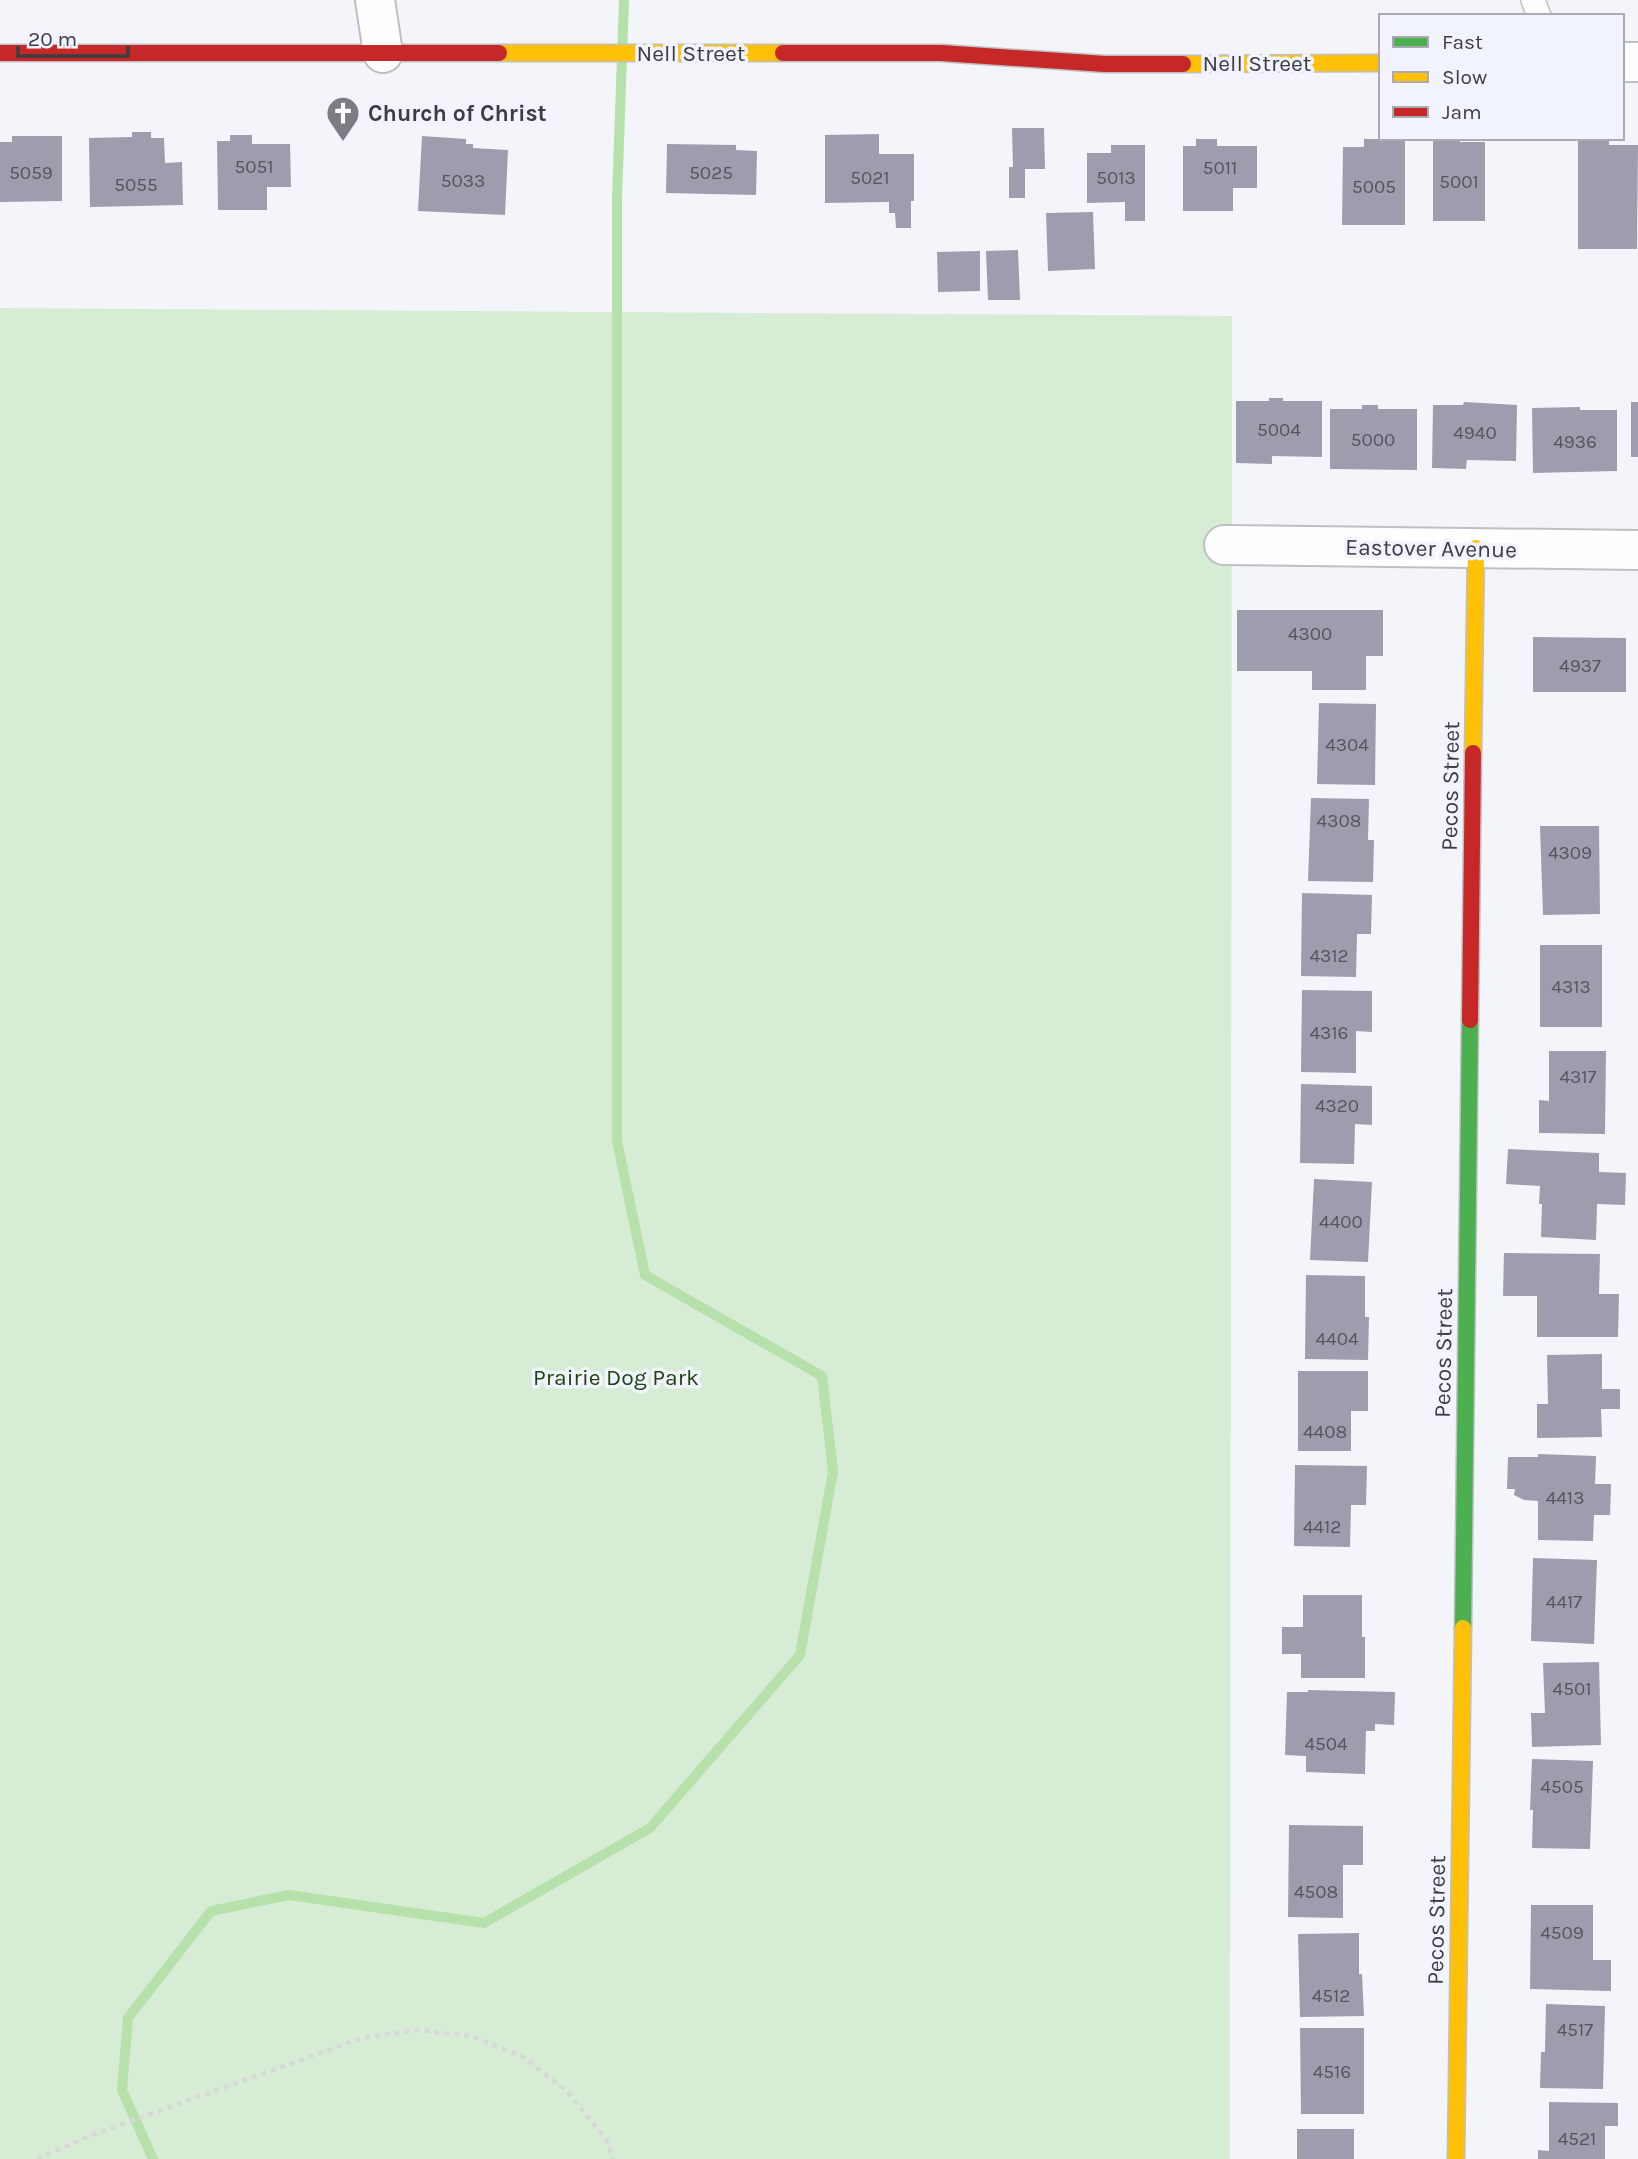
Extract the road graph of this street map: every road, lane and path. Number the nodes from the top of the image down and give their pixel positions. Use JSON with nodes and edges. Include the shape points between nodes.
{"nodes":[{"id":1,"x":376,"y":0,"type":"edge"},
{"id":2,"x":0,"y":53,"type":"edge"},
{"id":3,"x":383,"y":53,"type":"junction"},
{"id":4,"x":1379,"y":63,"type":"edge"},
{"id":5,"x":1224,"y":545,"type":"dead end"},
{"id":6,"x":1476,"y":548,"type":"junction"},
{"id":7,"x":1638,"y":550,"type":"edge"},
{"id":8,"x":37,"y":2159,"type":"edge"},
{"id":9,"x":613,"y":2159,"type":"edge"},
{"id":10,"x":1456,"y":2159,"type":"edge"}],
"edges":[{"from":1,"to":3,"type":"street"},
{"from":2,"to":3,"type":"street","name":"Nell Street"},
{"from":3,"to":4,"type":"street","name":"Nell Street","via":[[941,53],[1105,64]]},
{"from":5,"to":6,"type":"street","name":"Eastover Avenue"},
{"from":6,"to":7,"type":"street","name":"Eastover Avenue"},
{"from":6,"to":10,"type":"street","name":"Pecos Street"},
{"from":8,"to":9,"type":"path","via":[[362,2038],[417,2030],[472,2036],[523,2057],[567,2091],[607,2141]]}]}
